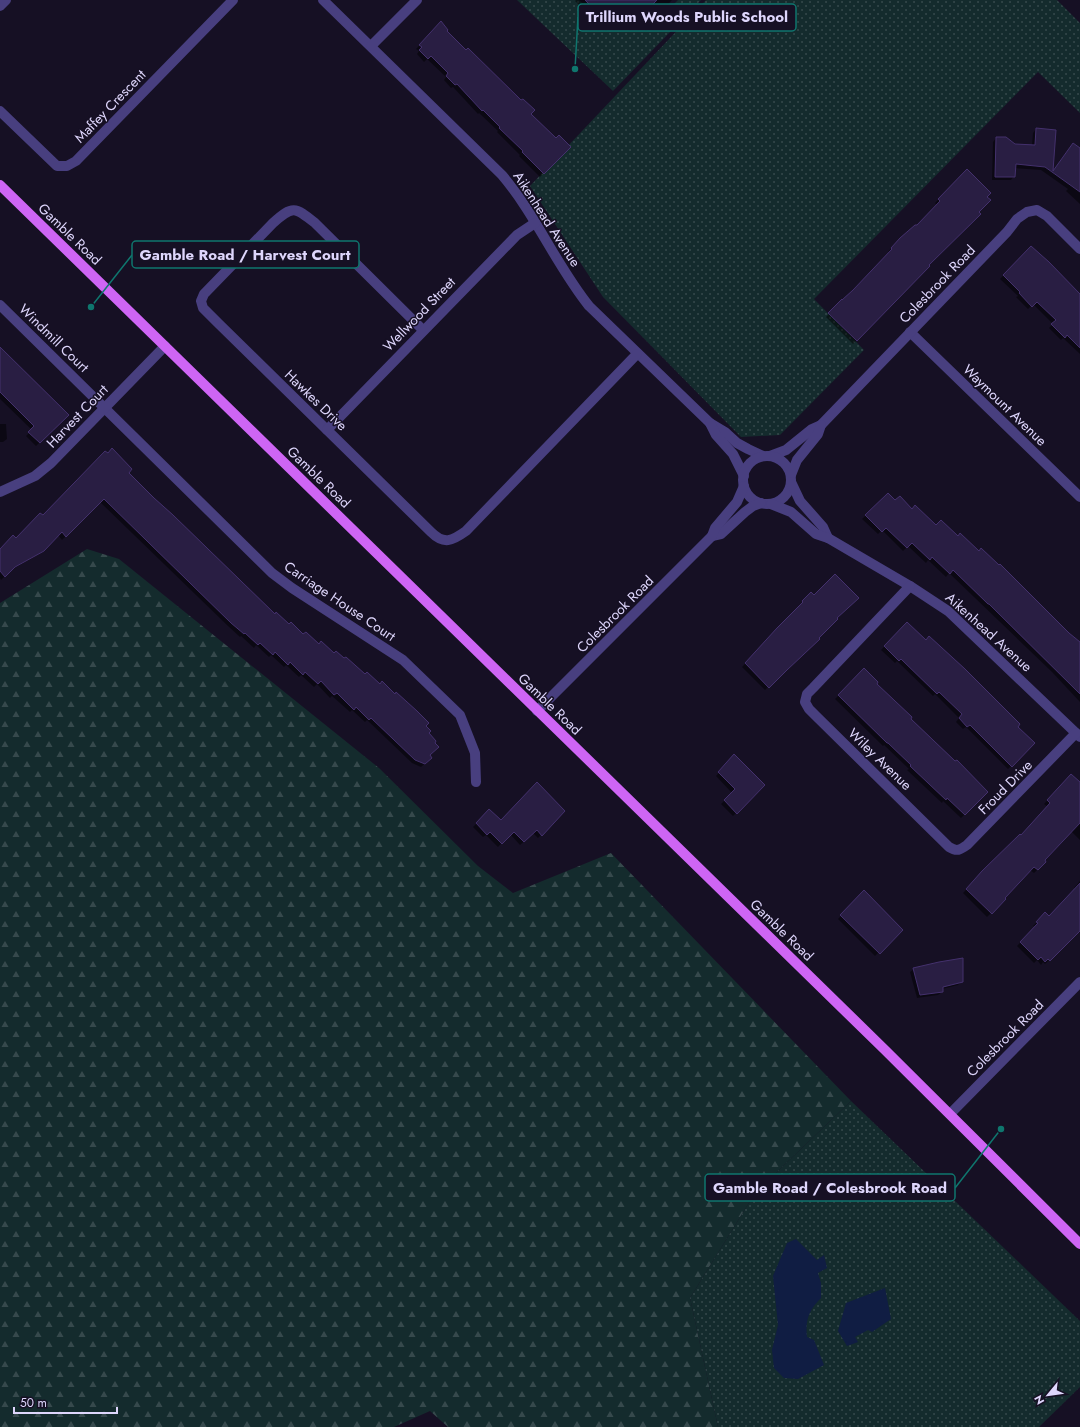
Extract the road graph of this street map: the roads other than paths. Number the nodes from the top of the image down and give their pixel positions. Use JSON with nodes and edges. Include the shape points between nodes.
{"nodes":[{"id":1,"x":6,"y":0,"type":"edge"},
{"id":2,"x":233,"y":0,"type":"edge"},
{"id":3,"x":323,"y":0,"type":"edge"},
{"id":4,"x":417,"y":0,"type":"edge"},
{"id":5,"x":0,"y":6,"type":"edge"},
{"id":6,"x":371,"y":46,"type":"junction"},
{"id":7,"x":0,"y":111,"type":"edge"},
{"id":8,"x":0,"y":185,"type":"edge"},
{"id":9,"x":535,"y":223,"type":"junction"},
{"id":10,"x":1080,"y":249,"type":"edge"},
{"id":11,"x":0,"y":305,"type":"edge"},
{"id":12,"x":423,"y":330,"type":"junction"},
{"id":13,"x":910,"y":332,"type":"junction"},
{"id":14,"x":165,"y":346,"type":"junction"},
{"id":15,"x":637,"y":354,"type":"junction"},
{"id":16,"x":105,"y":408,"type":"junction"},
{"id":17,"x":710,"y":423,"type":"junction"},
{"id":18,"x":821,"y":425,"type":"junction"},
{"id":19,"x":327,"y":430,"type":"junction"},
{"id":20,"x":767,"y":456,"type":"junction"},
{"id":21,"x":791,"y":479,"type":"junction"},
{"id":22,"x":744,"y":481,"type":"junction"},
{"id":23,"x":0,"y":492,"type":"edge"},
{"id":24,"x":1080,"y":498,"type":"edge"},
{"id":25,"x":766,"y":503,"type":"junction"},
{"id":26,"x":712,"y":536,"type":"junction"},
{"id":27,"x":828,"y":538,"type":"junction"},
{"id":28,"x":910,"y":586,"type":"junction"},
{"id":29,"x":538,"y":710,"type":"junction"},
{"id":30,"x":1078,"y":735,"type":"edge"},
{"id":31,"x":476,"y":782,"type":"dead end"},
{"id":32,"x":949,"y":846,"type":"joint"},
{"id":33,"x":1080,"y":982,"type":"edge"},
{"id":34,"x":950,"y":1114,"type":"junction"},
{"id":35,"x":1080,"y":1244,"type":"edge"}],
"edges":[{"from":1,"to":5,"type":"street"},
{"from":2,"to":7,"type":"street","name":"Maffey Crescent","via":[[76,161],[67,166],[57,166]]},
{"from":3,"to":6,"type":"street","name":"Aikenhead Avenue"},
{"from":4,"to":6,"type":"street"},
{"from":6,"to":9,"type":"street","name":"Aikenhead Avenue","via":[[502,175]]},
{"from":8,"to":14,"type":"main road","name":"Gamble Road"},
{"from":9,"to":12,"type":"street","name":"Wellwood Street","via":[[517,235]]},
{"from":9,"to":15,"type":"street","name":"Aikenhead Avenue","via":[[589,306]]},
{"from":10,"to":13,"type":"street","name":"Colesbrook Road","via":[[1047,216],[1037,210],[1027,212],[1017,219]]},
{"from":11,"to":16,"type":"street","name":"Windmill Court"},
{"from":12,"to":19,"type":"street","name":"Wellwood Street"},
{"from":12,"to":19,"type":"street","name":"Hawkes Drive","via":[[315,223],[298,210],[286,212],[278,219],[204,294],[201,301],[203,308]]},
{"from":13,"to":18,"type":"street","name":"Colesbrook Road"},
{"from":13,"to":24,"type":"street","name":"Waymount Avenue"},
{"from":14,"to":16,"type":"street","name":"Harvest Court"},
{"from":14,"to":29,"type":"main road","name":"Gamble Road"},
{"from":15,"to":17,"type":"street","name":"Aikenhead Avenue"},
{"from":15,"to":19,"type":"street","name":"Hawkes Drive","via":[[466,531],[456,538],[444,541],[437,538]]},
{"from":16,"to":23,"type":"street","name":"Harvest Court","via":[[35,476]]},
{"from":16,"to":31,"type":"street","name":"Carriage House Court","via":[[272,573],[404,660],[436,690],[460,715],[475,752]]},
{"from":17,"to":20,"type":"street","name":"Aikenhead Avenue","via":[[737,443]]},
{"from":17,"to":22,"type":"street","name":"Aikenhead Avenue","via":[[716,435],[733,454]]},
{"from":18,"to":20,"type":"street","name":"Colesbrook Road","via":[[812,428],[782,452]]},
{"from":18,"to":21,"type":"street","name":"Colesbrook Road","via":[[818,434],[797,460]]},
{"from":20,"to":21,"type":"street","via":[[783,462]]},
{"from":20,"to":22,"type":"street","via":[[751,462],[746,468]]},
{"from":21,"to":25,"type":"street","via":[[789,490],[784,497],[778,502]]},
{"from":21,"to":27,"type":"street","name":"Aikenhead Avenue","via":[[800,501],[823,527]]},
{"from":22,"to":25,"type":"street","via":[[750,497]]},
{"from":22,"to":26,"type":"street","name":"Colesbrook Road","via":[[737,502],[715,528]]},
{"from":25,"to":26,"type":"street","name":"Colesbrook Road","via":[[753,506],[721,534]]},
{"from":25,"to":27,"type":"street","name":"Aikenhead Avenue","via":[[791,512],[816,534]]},
{"from":26,"to":29,"type":"street","name":"Colesbrook Road"},
{"from":27,"to":28,"type":"street","name":"Aikenhead Avenue"},
{"from":28,"to":30,"type":"street","name":"Aikenhead Avenue","via":[[958,620]]},
{"from":28,"to":32,"type":"street","name":"Wiley Avenue","via":[[807,694],[805,702],[809,709]]},
{"from":29,"to":34,"type":"main road","name":"Gamble Road"},
{"from":30,"to":32,"type":"street","name":"Froud Drive","via":[[967,845],[960,850],[954,850]]},
{"from":33,"to":34,"type":"street","name":"Colesbrook Road"},
{"from":34,"to":35,"type":"main road","name":"Gamble Road"}]}
